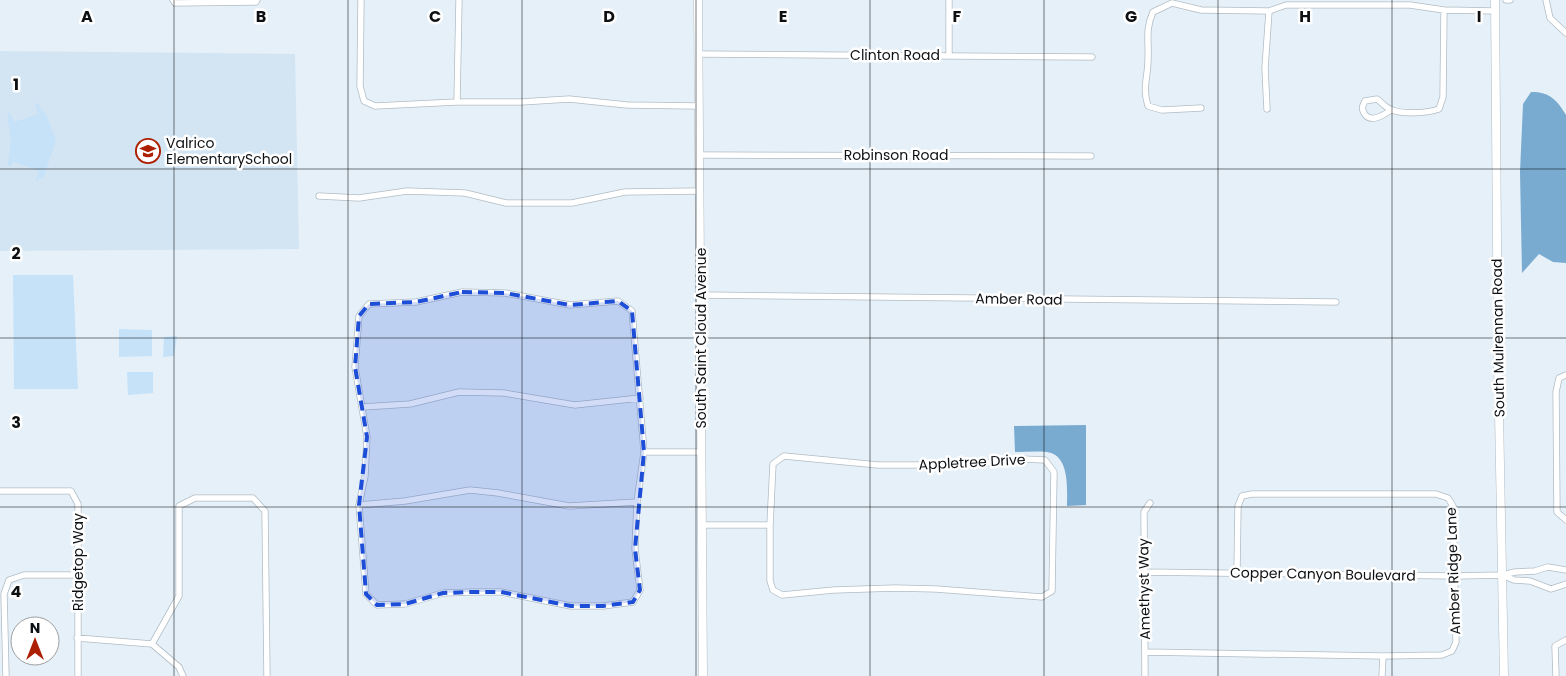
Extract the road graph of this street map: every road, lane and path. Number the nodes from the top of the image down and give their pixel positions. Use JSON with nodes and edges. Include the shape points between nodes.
{"nodes":[{"id":1,"x":173,"y":0,"type":"edge"},
{"id":2,"x":257,"y":0,"type":"edge"},
{"id":3,"x":361,"y":0,"type":"edge"},
{"id":4,"x":459,"y":0,"type":"edge"},
{"id":5,"x":698,"y":0,"type":"edge"},
{"id":6,"x":949,"y":0,"type":"edge"},
{"id":7,"x":1495,"y":0,"type":"edge"},
{"id":8,"x":1546,"y":0,"type":"edge"},
{"id":9,"x":1444,"y":10,"type":"junction"},
{"id":10,"x":1269,"y":11,"type":"junction"},
{"id":11,"x":1495,"y":11,"type":"junction"},
{"id":12,"x":1566,"y":34,"type":"edge"},
{"id":13,"x":698,"y":54,"type":"junction"},
{"id":14,"x":949,"y":56,"type":"junction"},
{"id":15,"x":1092,"y":57,"type":"dead end"},
{"id":16,"x":458,"y":102,"type":"junction"},
{"id":17,"x":698,"y":106,"type":"junction"},
{"id":18,"x":1201,"y":108,"type":"dead end"},
{"id":19,"x":1267,"y":109,"type":"dead end"},
{"id":20,"x":1391,"y":110,"type":"junction"},
{"id":21,"x":700,"y":155,"type":"junction"},
{"id":22,"x":1092,"y":156,"type":"dead end"},
{"id":23,"x":700,"y":191,"type":"junction"},
{"id":24,"x":319,"y":196,"type":"dead end"},
{"id":25,"x":701,"y":295,"type":"junction"},
{"id":26,"x":1336,"y":302,"type":"dead end"},
{"id":27,"x":1566,"y":376,"type":"edge"},
{"id":28,"x":640,"y":398,"type":"junction"},
{"id":29,"x":363,"y":407,"type":"junction"},
{"id":30,"x":644,"y":452,"type":"junction"},
{"id":31,"x":702,"y":452,"type":"junction"},
{"id":32,"x":0,"y":491,"type":"edge"},
{"id":33,"x":637,"y":502,"type":"junction"},
{"id":34,"x":1150,"y":504,"type":"dead end"},
{"id":35,"x":359,"y":505,"type":"junction"},
{"id":36,"x":1566,"y":520,"type":"edge"},
{"id":37,"x":702,"y":525,"type":"junction"},
{"id":38,"x":770,"y":525,"type":"junction"},
{"id":39,"x":1566,"y":570,"type":"edge"},
{"id":40,"x":1144,"y":572,"type":"junction"},
{"id":41,"x":1238,"y":572,"type":"junction"},
{"id":42,"x":77,"y":574,"type":"junction"},
{"id":43,"x":1502,"y":575,"type":"junction"},
{"id":44,"x":1456,"y":576,"type":"junction"},
{"id":45,"x":1566,"y":584,"type":"edge"},
{"id":46,"x":77,"y":638,"type":"junction"},
{"id":47,"x":1566,"y":640,"type":"edge"},
{"id":48,"x":152,"y":644,"type":"junction"},
{"id":49,"x":1145,"y":652,"type":"junction"},
{"id":50,"x":1382,"y":656,"type":"junction"},
{"id":51,"x":6,"y":676,"type":"edge"},
{"id":52,"x":78,"y":676,"type":"edge"},
{"id":53,"x":183,"y":676,"type":"edge"},
{"id":54,"x":267,"y":676,"type":"edge"},
{"id":55,"x":703,"y":676,"type":"edge"},
{"id":56,"x":1145,"y":676,"type":"edge"},
{"id":57,"x":1382,"y":676,"type":"edge"},
{"id":58,"x":1504,"y":676,"type":"edge"},
{"id":59,"x":1556,"y":676,"type":"edge"}],
"edges":[{"from":1,"to":2,"type":"street","via":[[176,3]]},
{"from":3,"to":16,"type":"street","via":[[360,86],[364,101],[375,106]]},
{"from":4,"to":16,"type":"street"},
{"from":5,"to":13,"type":"street","name":"South Saint Cloud Avenue"},
{"from":6,"to":14,"type":"street"},
{"from":7,"to":11,"type":"street","name":"South Mulrennan Road"},
{"from":8,"to":12,"type":"street","via":[[1550,18]]},
{"from":9,"to":10,"type":"street","via":[[1410,5],[1286,5]]},
{"from":9,"to":11,"type":"street"},
{"from":9,"to":20,"type":"street","via":[[1439,109],[1413,113]]},
{"from":10,"to":18,"type":"street","via":[[1201,10],[1172,3],[1153,12],[1147,25],[1144,93],[1148,106],[1162,110]]},
{"from":10,"to":19,"type":"street","via":[[1265,68]]},
{"from":11,"to":43,"type":"street","name":"South Mulrennan Road"},
{"from":13,"to":14,"type":"street","name":"Clinton Road"},
{"from":13,"to":17,"type":"street","name":"South Saint Cloud Avenue"},
{"from":14,"to":15,"type":"street","name":"Clinton Road"},
{"from":16,"to":17,"type":"street","via":[[569,100]]},
{"from":17,"to":21,"type":"street","name":"South Saint Cloud Avenue"},
{"from":20,"to":20,"type":"street","via":[[1377,99],[1365,101],[1362,106],[1367,117],[1372,118]]},
{"from":21,"to":22,"type":"street","name":"Robinson Road"},
{"from":21,"to":23,"type":"street","name":"South Saint Cloud Avenue"},
{"from":23,"to":24,"type":"street","via":[[624,192],[572,203],[506,203],[465,193],[407,191],[359,198]]},
{"from":23,"to":25,"type":"street","name":"South Saint Cloud Avenue"},
{"from":25,"to":26,"type":"street","name":"Amber Road"},
{"from":25,"to":31,"type":"street","name":"South Saint Cloud Avenue"},
{"from":27,"to":36,"type":"street","via":[[1560,378],[1556,392],[1557,512]]},
{"from":28,"to":29,"type":"street","via":[[575,405],[504,392],[459,392],[410,404]]},
{"from":28,"to":29,"type":"street","via":[[632,311],[618,301],[570,305],[505,293],[462,292],[416,302],[369,304],[359,316],[355,367]]},
{"from":28,"to":30,"type":"street"},
{"from":29,"to":35,"type":"street","via":[[367,437],[365,476]]},
{"from":30,"to":31,"type":"street"},
{"from":30,"to":33,"type":"street"},
{"from":31,"to":37,"type":"street","name":"South Saint Cloud Avenue"},
{"from":32,"to":42,"type":"street","name":"Ridgetop Way","via":[[71,491],[78,504]]},
{"from":33,"to":35,"type":"street","via":[[569,506],[470,490]]},
{"from":33,"to":35,"type":"street","via":[[635,549],[640,590],[633,602],[603,606],[571,606],[501,592],[443,593],[405,604],[377,605],[366,594]]},
{"from":34,"to":40,"type":"street","name":"Amethyst Way","via":[[1144,512]]},
{"from":37,"to":38,"type":"street"},
{"from":37,"to":55,"type":"street","name":"South Saint Cloud Avenue"},
{"from":38,"to":38,"type":"street","name":"Appletree Drive","via":[[773,464],[784,456],[878,465],[967,465],[1045,460],[1054,472],[1052,591],[1042,597],[894,588],[782,595],[773,590],[770,580]]},
{"from":39,"to":43,"type":"street","name":"Copper Canyon Boulevard","via":[[1548,567]]},
{"from":40,"to":41,"type":"street","name":"Copper Canyon Boulevard"},
{"from":40,"to":49,"type":"street","name":"Amethyst Way"},
{"from":41,"to":44,"type":"street","name":"Copper Canyon Boulevard"},
{"from":41,"to":44,"type":"street","name":"Amber Ridge Lane","via":[[1238,506],[1242,496],[1436,494],[1448,498],[1453,506]]},
{"from":42,"to":46,"type":"street","name":"Ridgetop Way"},
{"from":42,"to":51,"type":"street","via":[[24,575],[9,580],[4,594]]},
{"from":43,"to":44,"type":"street","name":"Copper Canyon Boulevard"},
{"from":43,"to":45,"type":"street","name":"Copper Canyon Boulevard","via":[[1551,589]]},
{"from":43,"to":58,"type":"street","name":"South Mulrennan Road"},
{"from":44,"to":50,"type":"street","name":"Amber Ridge Lane","via":[[1456,642],[1452,651],[1442,655]]},
{"from":46,"to":48,"type":"street"},
{"from":46,"to":52,"type":"street","name":"Ridgetop Way"},
{"from":47,"to":59,"type":"street","via":[[1555,646]]},
{"from":48,"to":53,"type":"street","via":[[179,667]]},
{"from":48,"to":54,"type":"street","via":[[179,596],[179,506],[195,498],[253,498],[265,511]]},
{"from":49,"to":50,"type":"street","name":"Amber Ridge Lane"},
{"from":49,"to":56,"type":"street","name":"Amethyst Way"},
{"from":50,"to":57,"type":"street"}]}
